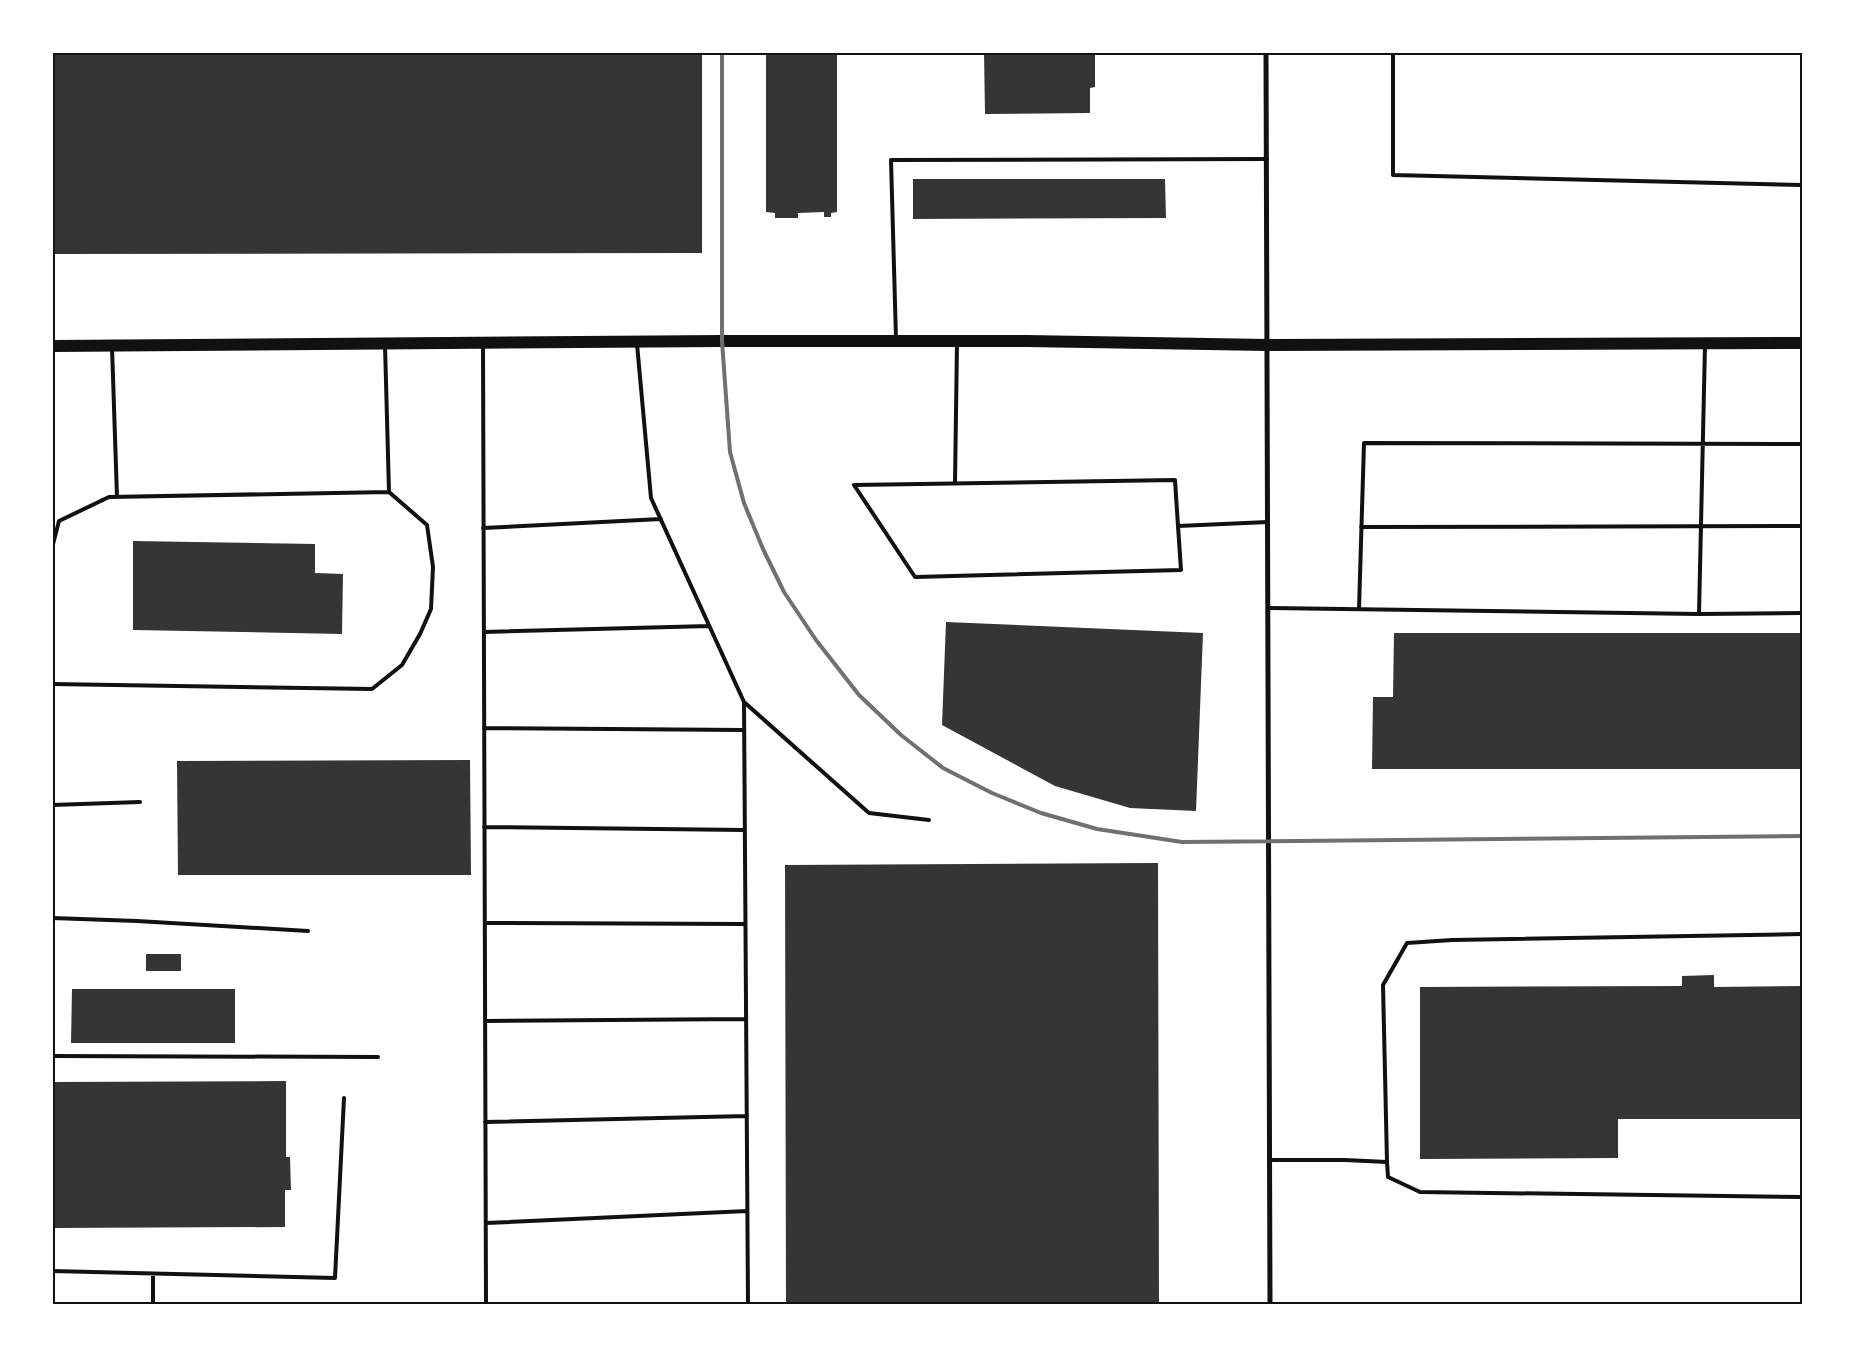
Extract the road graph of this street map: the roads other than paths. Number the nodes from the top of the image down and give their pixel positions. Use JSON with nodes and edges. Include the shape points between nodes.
{"nodes":[{"id":1,"x":1266,"y":52,"type":"edge"},
{"id":2,"x":1393,"y":52,"type":"edge"},
{"id":3,"x":1267,"y":159,"type":"junction"},
{"id":4,"x":1802,"y":185,"type":"edge"},
{"id":5,"x":896,"y":341,"type":"junction"},
{"id":6,"x":957,"y":341,"type":"junction"},
{"id":7,"x":637,"y":342,"type":"junction"},
{"id":8,"x":483,"y":343,"type":"junction"},
{"id":9,"x":1705,"y":343,"type":"junction"},
{"id":10,"x":1802,"y":343,"type":"edge"},
{"id":11,"x":384,"y":344,"type":"junction"},
{"id":12,"x":1268,"y":345,"type":"junction"},
{"id":13,"x":52,"y":346,"type":"edge"},
{"id":14,"x":112,"y":346,"type":"junction"},
{"id":15,"x":1703,"y":444,"type":"junction"},
{"id":16,"x":1802,"y":444,"type":"edge"},
{"id":17,"x":955,"y":483,"type":"junction"},
{"id":18,"x":389,"y":492,"type":"junction"},
{"id":19,"x":118,"y":497,"type":"junction"},
{"id":20,"x":661,"y":519,"type":"junction"},
{"id":21,"x":1268,"y":522,"type":"junction"},
{"id":22,"x":1178,"y":526,"type":"junction"},
{"id":23,"x":1802,"y":526,"type":"edge"},
{"id":24,"x":1361,"y":527,"type":"junction"},
{"id":25,"x":1701,"y":527,"type":"junction"},
{"id":26,"x":483,"y":528,"type":"junction"},
{"id":27,"x":52,"y":548,"type":"edge"},
{"id":28,"x":1268,"y":608,"type":"junction"},
{"id":29,"x":1359,"y":609,"type":"junction"},
{"id":30,"x":1802,"y":613,"type":"edge"},
{"id":31,"x":1699,"y":614,"type":"junction"},
{"id":32,"x":709,"y":626,"type":"junction"},
{"id":33,"x":484,"y":632,"type":"junction"},
{"id":34,"x":52,"y":684,"type":"edge"},
{"id":35,"x":744,"y":702,"type":"junction"},
{"id":36,"x":484,"y":728,"type":"junction"},
{"id":37,"x":744,"y":730,"type":"junction"},
{"id":38,"x":140,"y":802,"type":"dead end"},
{"id":39,"x":52,"y":805,"type":"edge"},
{"id":40,"x":929,"y":820,"type":"dead end"},
{"id":41,"x":484,"y":827,"type":"junction"},
{"id":42,"x":744,"y":830,"type":"junction"},
{"id":43,"x":52,"y":918,"type":"edge"},
{"id":44,"x":484,"y":923,"type":"junction"},
{"id":45,"x":745,"y":924,"type":"junction"},
{"id":46,"x":308,"y":931,"type":"dead end"},
{"id":47,"x":1802,"y":934,"type":"edge"},
{"id":48,"x":746,"y":1019,"type":"junction"},
{"id":49,"x":485,"y":1021,"type":"junction"},
{"id":50,"x":52,"y":1056,"type":"edge"},
{"id":51,"x":378,"y":1057,"type":"dead end"},
{"id":52,"x":344,"y":1098,"type":"dead end"},
{"id":53,"x":747,"y":1116,"type":"junction"},
{"id":54,"x":485,"y":1122,"type":"junction"},
{"id":55,"x":1269,"y":1160,"type":"junction"},
{"id":56,"x":1386,"y":1162,"type":"junction"},
{"id":57,"x":1802,"y":1197,"type":"edge"},
{"id":58,"x":747,"y":1210,"type":"junction"},
{"id":59,"x":486,"y":1224,"type":"junction"},
{"id":60,"x":52,"y":1271,"type":"edge"},
{"id":61,"x":153,"y":1274,"type":"junction"},
{"id":62,"x":153,"y":1304,"type":"edge"},
{"id":63,"x":486,"y":1304,"type":"edge"},
{"id":64,"x":748,"y":1304,"type":"edge"},
{"id":65,"x":1270,"y":1304,"type":"edge"}],
"edges":[{"from":1,"to":3,"type":"street"},
{"from":2,"to":4,"type":"lane","via":[[1393,175]]},
{"from":3,"to":5,"type":"lane","via":[[891,160]]},
{"from":3,"to":12,"type":"street"},
{"from":5,"to":6,"type":"main road"},
{"from":5,"to":7,"type":"main road"},
{"from":6,"to":12,"type":"main road"},
{"from":6,"to":17,"type":"lane"},
{"from":7,"to":8,"type":"main road"},
{"from":7,"to":20,"type":"lane","via":[[651,498]]},
{"from":8,"to":11,"type":"main road"},
{"from":8,"to":26,"type":"lane"},
{"from":9,"to":10,"type":"main road"},
{"from":9,"to":12,"type":"main road"},
{"from":9,"to":15,"type":"lane"},
{"from":11,"to":14,"type":"main road"},
{"from":11,"to":18,"type":"lane"},
{"from":12,"to":21,"type":"street"},
{"from":13,"to":14,"type":"main road"},
{"from":14,"to":19,"type":"lane"},
{"from":15,"to":16,"type":"lane"},
{"from":15,"to":24,"type":"lane","via":[[1364,443]]},
{"from":15,"to":25,"type":"lane"},
{"from":17,"to":22,"type":"lane","via":[[1175,480]]},
{"from":17,"to":22,"type":"lane","via":[[854,484],[915,578],[1181,570]]},
{"from":18,"to":19,"type":"lane"},
{"from":18,"to":34,"type":"lane","via":[[426,525],[433,567],[431,609],[402,665],[372,689]]},
{"from":19,"to":27,"type":"lane","via":[[109,497],[59,521]]},
{"from":20,"to":26,"type":"lane"},
{"from":20,"to":32,"type":"lane"},
{"from":21,"to":22,"type":"lane"},
{"from":21,"to":28,"type":"street"},
{"from":23,"to":25,"type":"lane"},
{"from":24,"to":25,"type":"lane"},
{"from":24,"to":29,"type":"lane"},
{"from":25,"to":31,"type":"lane"},
{"from":26,"to":33,"type":"lane"},
{"from":28,"to":29,"type":"lane"},
{"from":28,"to":55,"type":"street"},
{"from":29,"to":31,"type":"lane"},
{"from":30,"to":31,"type":"lane"},
{"from":32,"to":33,"type":"lane"},
{"from":32,"to":35,"type":"lane"},
{"from":33,"to":36,"type":"lane"},
{"from":35,"to":37,"type":"lane"},
{"from":35,"to":40,"type":"lane","via":[[869,813]]},
{"from":36,"to":37,"type":"lane"},
{"from":36,"to":41,"type":"lane"},
{"from":37,"to":42,"type":"lane"},
{"from":38,"to":39,"type":"lane"},
{"from":41,"to":42,"type":"lane"},
{"from":41,"to":44,"type":"lane"},
{"from":42,"to":45,"type":"lane"},
{"from":43,"to":46,"type":"lane"},
{"from":44,"to":45,"type":"lane"},
{"from":44,"to":49,"type":"lane"},
{"from":45,"to":48,"type":"lane"},
{"from":47,"to":56,"type":"lane","via":[[1407,943],[1383,985]]},
{"from":48,"to":49,"type":"lane"},
{"from":48,"to":53,"type":"lane"},
{"from":49,"to":54,"type":"lane"},
{"from":50,"to":51,"type":"lane"},
{"from":52,"to":61,"type":"lane","via":[[335,1278]]},
{"from":53,"to":54,"type":"lane"},
{"from":53,"to":58,"type":"lane"},
{"from":54,"to":59,"type":"lane"},
{"from":55,"to":56,"type":"lane"},
{"from":55,"to":65,"type":"street"},
{"from":56,"to":57,"type":"lane","via":[[1388,1177],[1420,1192]]},
{"from":58,"to":59,"type":"lane"},
{"from":58,"to":64,"type":"lane"},
{"from":59,"to":63,"type":"lane"},
{"from":60,"to":61,"type":"lane"},
{"from":61,"to":62,"type":"lane"}]}
